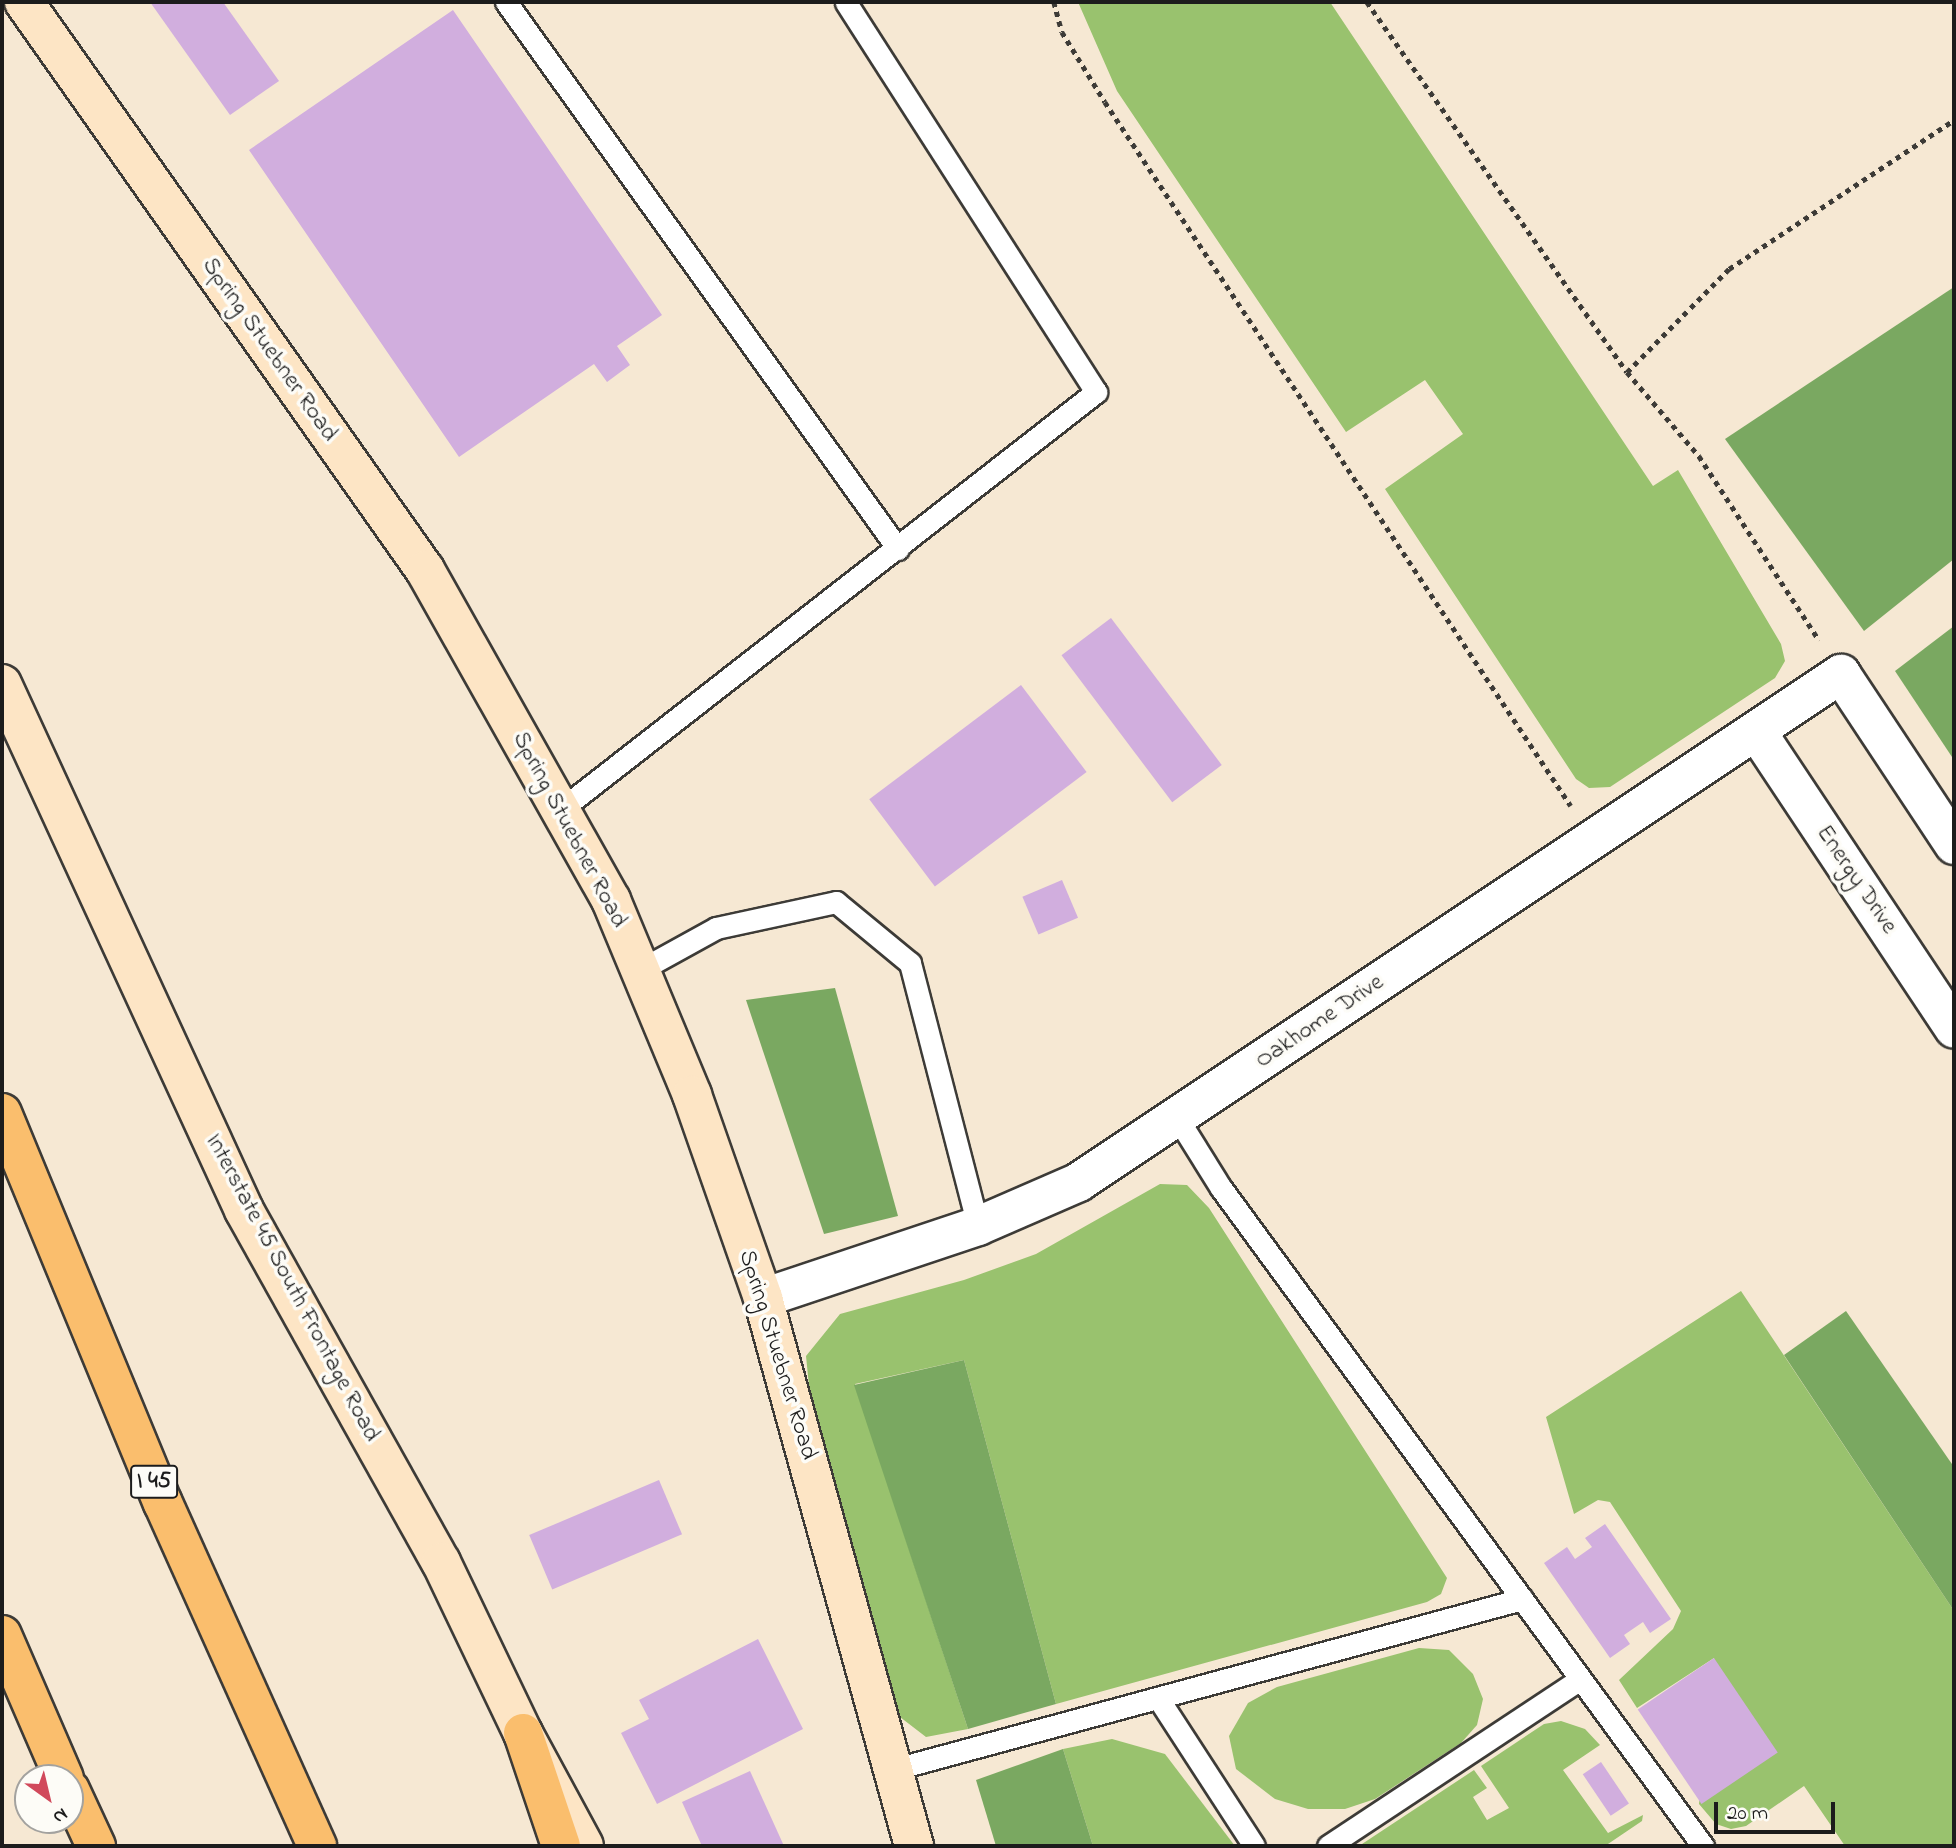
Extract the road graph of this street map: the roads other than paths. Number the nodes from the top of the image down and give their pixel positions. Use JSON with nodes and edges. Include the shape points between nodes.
{"nodes":[{"id":1,"x":24,"y":2,"type":"edge"},
{"id":2,"x":506,"y":2,"type":"edge"},
{"id":3,"x":846,"y":2,"type":"edge"},
{"id":4,"x":898,"y":549,"type":"junction"},
{"id":5,"x":2,"y":684,"type":"edge"},
{"id":6,"x":1757,"y":732,"type":"junction"},
{"id":7,"x":560,"y":810,"type":"junction"},
{"id":8,"x":1954,"y":845,"type":"edge"},
{"id":9,"x":640,"y":970,"type":"junction"},
{"id":10,"x":1954,"y":1028,"type":"edge"},
{"id":11,"x":2,"y":1113,"type":"edge"},
{"id":12,"x":1178,"y":1119,"type":"junction"},
{"id":13,"x":978,"y":1226,"type":"junction"},
{"id":14,"x":763,"y":1298,"type":"junction"},
{"id":15,"x":1522,"y":1600,"type":"junction"},
{"id":16,"x":2,"y":1635,"type":"edge"},
{"id":17,"x":1580,"y":1679,"type":"junction"},
{"id":18,"x":1158,"y":1698,"type":"junction"},
{"id":19,"x":523,"y":1733,"type":"junction"},
{"id":20,"x":58,"y":1764,"type":"edge"},
{"id":21,"x":895,"y":1769,"type":"junction"},
{"id":22,"x":84,"y":1820,"type":"edge"},
{"id":23,"x":96,"y":1846,"type":"edge"},
{"id":24,"x":317,"y":1846,"type":"edge"},
{"id":25,"x":561,"y":1846,"type":"edge"},
{"id":26,"x":584,"y":1846,"type":"edge"},
{"id":27,"x":914,"y":1846,"type":"edge"},
{"id":28,"x":1254,"y":1846,"type":"edge"},
{"id":29,"x":1328,"y":1846,"type":"edge"},
{"id":30,"x":1703,"y":1846,"type":"edge"}],
"edges":[{"from":1,"to":7,"type":"main road","name":"Spring Stuebner Road","via":[[425,570]]},
{"from":2,"to":4,"type":"lane"},
{"from":3,"to":4,"type":"lane","via":[[1096,393]]},
{"from":4,"to":7,"type":"lane"},
{"from":5,"to":19,"type":"main road","name":"Interstate 45 South Frontage Road","via":[[244,1210],[441,1562]]},
{"from":6,"to":8,"type":"street","name":"Oakhome Drive","via":[[1841,674]]},
{"from":6,"to":10,"type":"street","name":"Energy Drive"},
{"from":6,"to":12,"type":"street","name":"Oakhome Drive","via":[[1592,838]]},
{"from":7,"to":9,"type":"main road","name":"Spring Stuebner Road","via":[[611,901]]},
{"from":9,"to":13,"type":"lane","via":[[716,928],[836,902],[910,963]]},
{"from":9,"to":14,"type":"main road","name":"Spring Stuebner Road","via":[[692,1095]]},
{"from":11,"to":24,"type":"highway","number":"I 45","via":[[163,1503]]},
{"from":12,"to":13,"type":"street","name":"Oakhome Drive","via":[[1079,1182]]},
{"from":12,"to":15,"type":"lane","via":[[1220,1188]]},
{"from":13,"to":14,"type":"street","name":"Oakhome Drive"},
{"from":14,"to":21,"type":"main road","name":"Spring Stuebner Road"},
{"from":15,"to":17,"type":"lane"},
{"from":15,"to":18,"type":"lane"},
{"from":16,"to":20,"type":"highway"},
{"from":17,"to":29,"type":"lane"},
{"from":17,"to":30,"type":"lane"},
{"from":18,"to":21,"type":"lane"},
{"from":18,"to":28,"type":"lane"},
{"from":19,"to":25,"type":"highway"},
{"from":19,"to":26,"type":"main road","name":"Interstate 45 South Frontage Road"},
{"from":21,"to":27,"type":"main road","name":"Spring Stuebner Road"},
{"from":22,"to":23,"type":"highway"}]}
